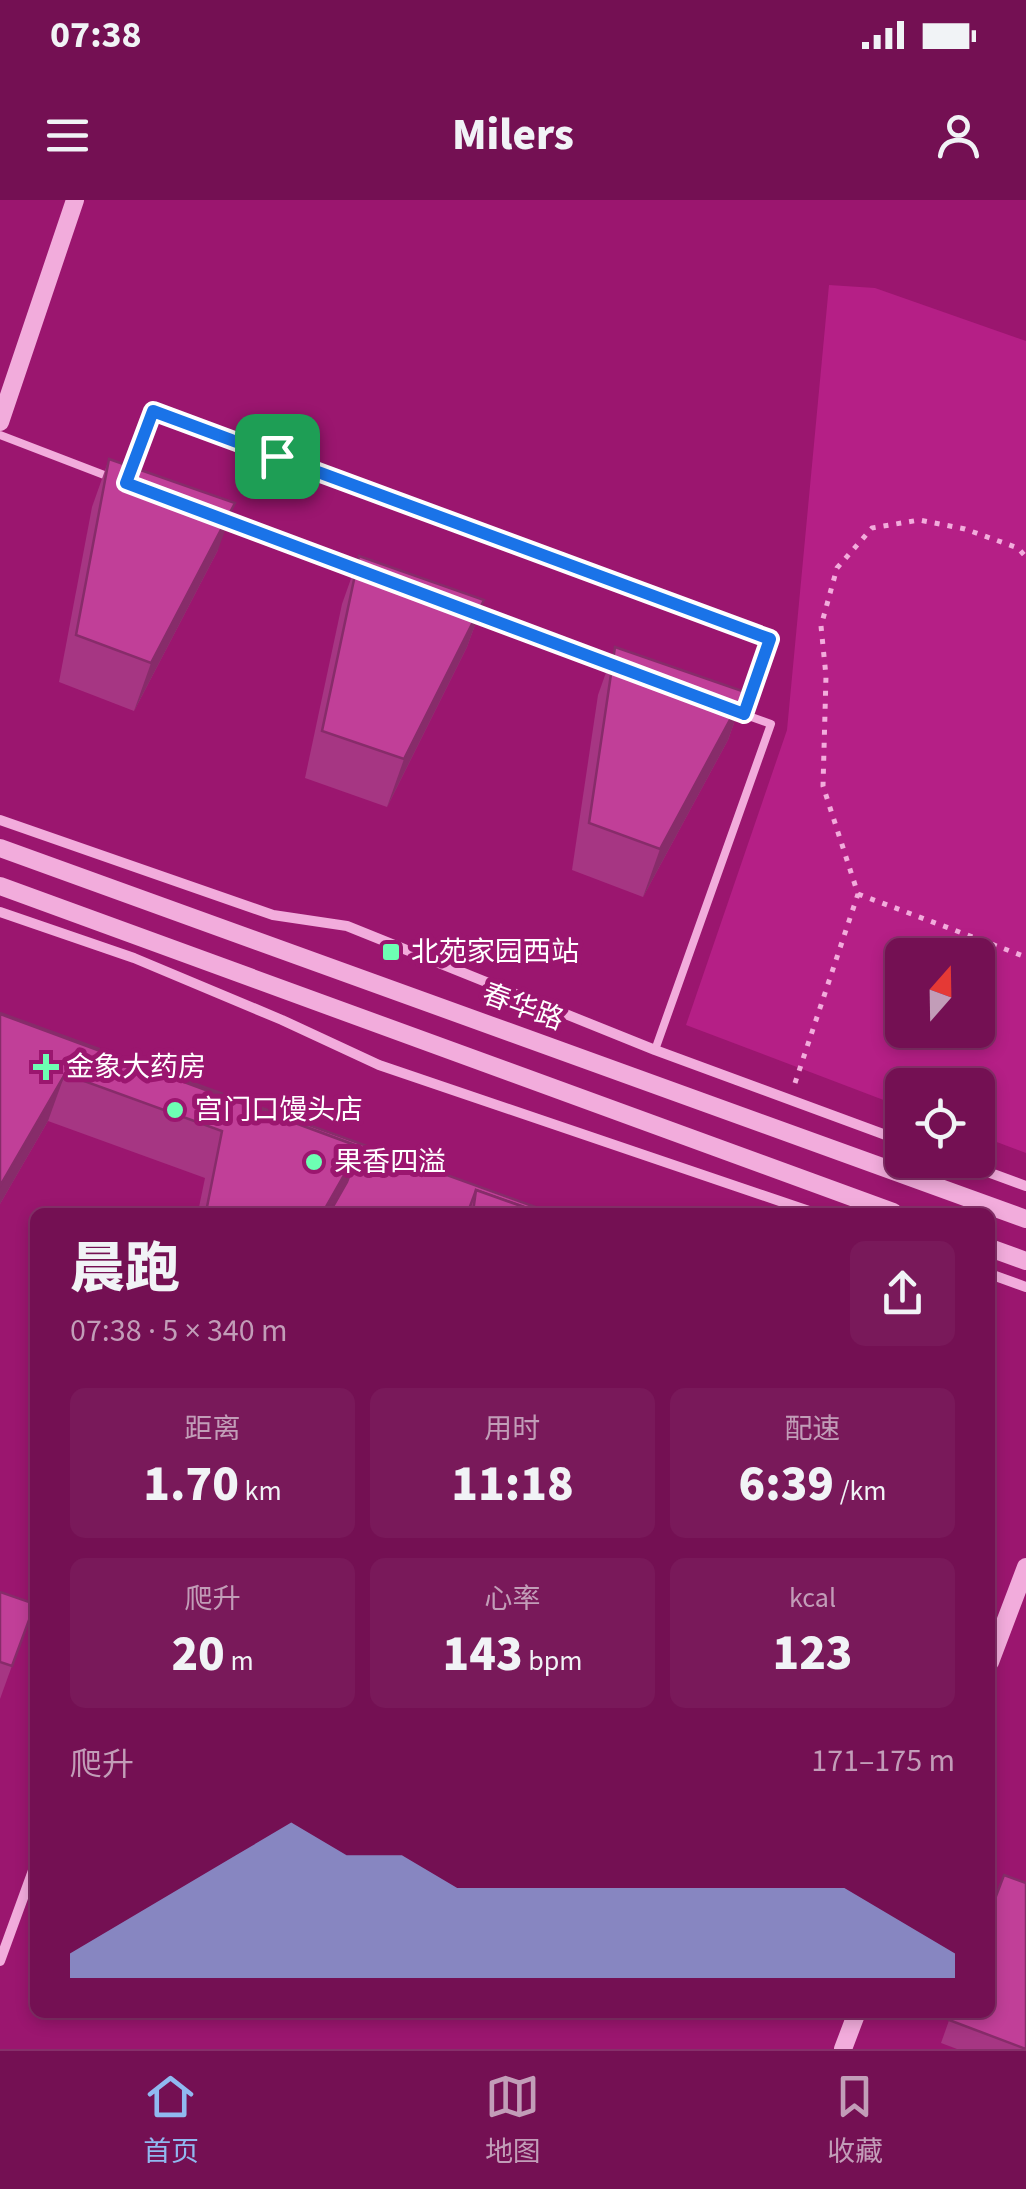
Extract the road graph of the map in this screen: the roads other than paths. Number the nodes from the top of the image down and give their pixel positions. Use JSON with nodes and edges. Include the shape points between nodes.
{"nodes":[{"id":1,"x":75,"y":200,"type":"edge"},
{"id":2,"x":0,"y":422,"type":"edge"},
{"id":3,"x":0,"y":434,"type":"edge"},
{"id":4,"x":217,"y":517,"type":"edge"},
{"id":5,"x":363,"y":572,"type":"edge"},
{"id":6,"x":454,"y":606,"type":"edge"},
{"id":7,"x":636,"y":674,"type":"edge"},
{"id":8,"x":726,"y":708,"type":"edge"},
{"id":9,"x":744,"y":714,"type":"junction"},
{"id":10,"x":0,"y":820,"type":"edge"},
{"id":11,"x":0,"y":848,"type":"edge"},
{"id":12,"x":0,"y":886,"type":"edge"},
{"id":13,"x":0,"y":912,"type":"edge"},
{"id":14,"x":655,"y":1050,"type":"junction"},
{"id":15,"x":885,"y":1135,"type":"edge"},
{"id":16,"x":995,"y":1175,"type":"edge"},
{"id":17,"x":1026,"y":1186,"type":"edge"},
{"id":18,"x":800,"y":1208,"type":"edge"},
{"id":19,"x":882,"y":1208,"type":"edge"},
{"id":20,"x":993,"y":1208,"type":"edge"},
{"id":21,"x":995,"y":1209,"type":"edge"},
{"id":22,"x":1026,"y":1220,"type":"edge"},
{"id":23,"x":995,"y":1250,"type":"edge"},
{"id":24,"x":1026,"y":1261,"type":"edge"},
{"id":25,"x":995,"y":1276,"type":"edge"},
{"id":26,"x":1026,"y":1287,"type":"edge"},
{"id":27,"x":1026,"y":1568,"type":"edge"},
{"id":28,"x":995,"y":1649,"type":"edge"},
{"id":29,"x":30,"y":1878,"type":"edge"},
{"id":30,"x":0,"y":1961,"type":"edge"},
{"id":31,"x":854,"y":2018,"type":"edge"},
{"id":32,"x":843,"y":2049,"type":"edge"}],
"edges":[{"from":1,"to":2,"type":"street"},
{"from":3,"to":9,"type":"lane","via":[[126,483],[153,411],[770,639]]},
{"from":4,"to":5,"type":"lane"},
{"from":6,"to":7,"type":"lane"},
{"from":8,"to":9,"type":"lane"},
{"from":9,"to":14,"type":"lane","via":[[771,724]]},
{"from":10,"to":14,"type":"street","via":[[274,915],[346,926]]},
{"from":11,"to":20,"type":"street","name":"春华路"},
{"from":12,"to":19,"type":"street"},
{"from":13,"to":18,"type":"street","via":[[134,958],[379,1066]]},
{"from":14,"to":15,"type":"street"},
{"from":16,"to":17,"type":"street"},
{"from":21,"to":22,"type":"street","name":"春华路"},
{"from":23,"to":24,"type":"street"},
{"from":25,"to":26,"type":"street"},
{"from":27,"to":28,"type":"street"},
{"from":29,"to":30,"type":"street"},
{"from":31,"to":32,"type":"street"}]}
